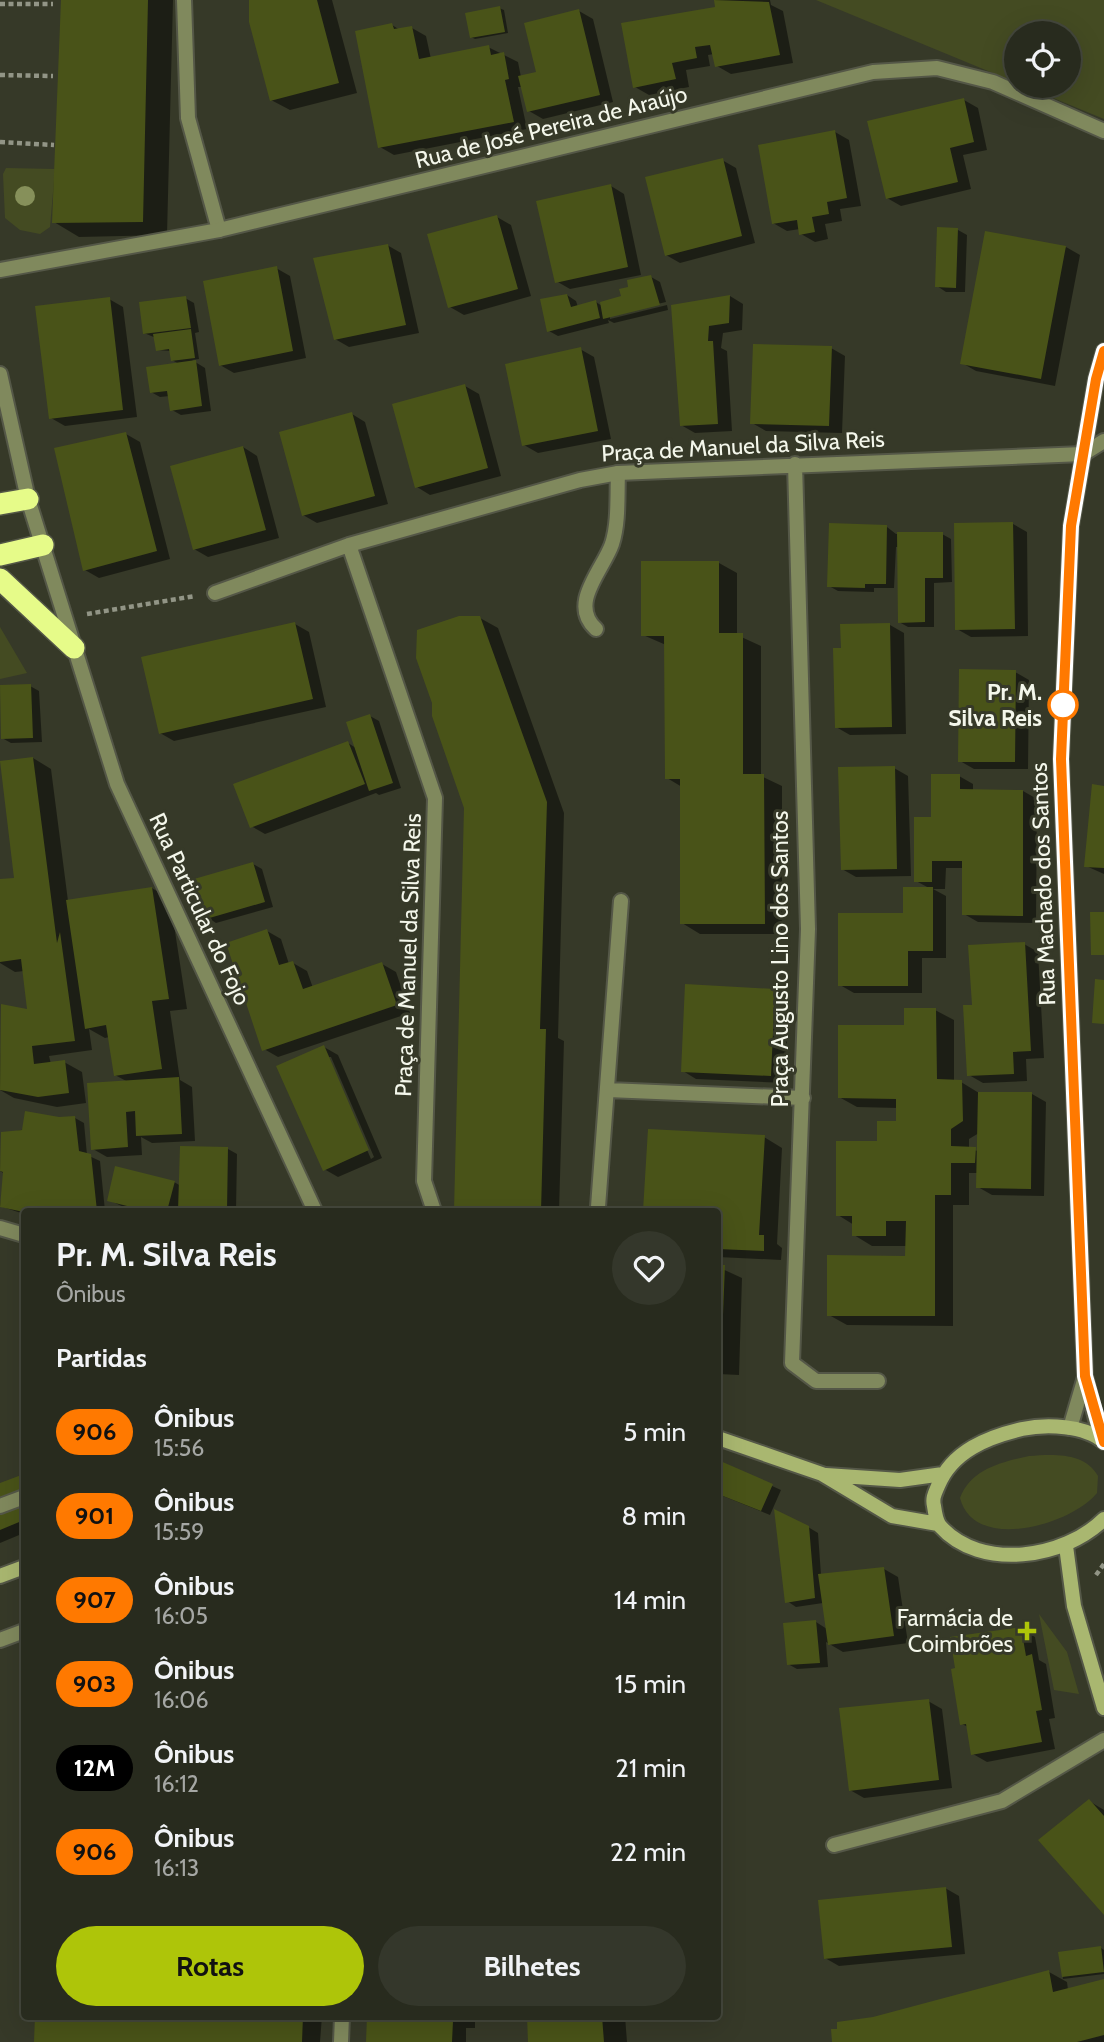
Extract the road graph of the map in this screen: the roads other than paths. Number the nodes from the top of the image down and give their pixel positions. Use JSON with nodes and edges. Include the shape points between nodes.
{"nodes":[{"id":1,"x":184,"y":0,"type":"edge"},
{"id":2,"x":1104,"y":131,"type":"edge"},
{"id":3,"x":219,"y":230,"type":"junction"},
{"id":4,"x":0,"y":270,"type":"edge"},
{"id":5,"x":1104,"y":351,"type":"edge"},
{"id":6,"x":0,"y":374,"type":"edge"},
{"id":7,"x":1104,"y":441,"type":"edge"},
{"id":8,"x":1083,"y":454,"type":"junction"},
{"id":9,"x":795,"y":464,"type":"junction"},
{"id":10,"x":618,"y":473,"type":"junction"},
{"id":11,"x":28,"y":499,"type":"junction"},
{"id":12,"x":0,"y":504,"type":"edge"},
{"id":13,"x":43,"y":545,"type":"junction"},
{"id":14,"x":349,"y":545,"type":"junction"},
{"id":15,"x":0,"y":555,"type":"edge"},
{"id":16,"x":0,"y":579,"type":"edge"},
{"id":17,"x":215,"y":593,"type":"road end"},
{"id":18,"x":596,"y":629,"type":"dead end"},
{"id":19,"x":74,"y":648,"type":"junction"},
{"id":20,"x":621,"y":901,"type":"dead end"},
{"id":21,"x":608,"y":1090,"type":"junction"},
{"id":22,"x":803,"y":1098,"type":"junction"},
{"id":23,"x":314,"y":1208,"type":"edge"},
{"id":24,"x":433,"y":1208,"type":"edge"},
{"id":25,"x":598,"y":1208,"type":"dead end"},
{"id":26,"x":0,"y":1228,"type":"edge"},
{"id":27,"x":21,"y":1234,"type":"edge"},
{"id":28,"x":1085,"y":1376,"type":"junction"},
{"id":29,"x":878,"y":1381,"type":"dead end"},
{"id":30,"x":1070,"y":1428,"type":"junction"},
{"id":31,"x":721,"y":1439,"type":"edge"},
{"id":32,"x":1102,"y":1441,"type":"edge"},
{"id":33,"x":822,"y":1474,"type":"junction"},
{"id":34,"x":943,"y":1474,"type":"junction"},
{"id":35,"x":21,"y":1498,"type":"edge"},
{"id":36,"x":0,"y":1506,"type":"edge"},
{"id":37,"x":1104,"y":1519,"type":"edge"},
{"id":38,"x":938,"y":1524,"type":"junction"},
{"id":39,"x":1066,"y":1546,"type":"junction"},
{"id":40,"x":21,"y":1568,"type":"edge"},
{"id":41,"x":0,"y":1576,"type":"edge"},
{"id":42,"x":21,"y":1632,"type":"edge"},
{"id":43,"x":0,"y":1640,"type":"edge"},
{"id":44,"x":1104,"y":1708,"type":"edge"},
{"id":45,"x":1104,"y":1740,"type":"edge"},
{"id":46,"x":834,"y":1844,"type":"dead end"},
{"id":47,"x":342,"y":2020,"type":"edge"},
{"id":48,"x":341,"y":2042,"type":"edge"}],
"edges":[{"from":1,"to":3,"type":"street","via":[[188,118]]},
{"from":2,"to":3,"type":"street","name":"Rua de José Pereira de Araújo","via":[[993,82],[937,68],[873,72]]},
{"from":3,"to":4,"type":"street","name":"Rua de José Pereira de Araújo"},
{"from":5,"to":8,"type":"street","name":"Rua Machado dos Santos"},
{"from":6,"to":11,"type":"street","name":"Rua Particular do Fojo"},
{"from":7,"to":8,"type":"street","name":"Praça de Manuel da Silva Reis"},
{"from":8,"to":9,"type":"street","name":"Praça de Manuel da Silva Reis"},
{"from":8,"to":28,"type":"street","name":"Rua Machado dos Santos","via":[[1071,526],[1061,759]]},
{"from":9,"to":10,"type":"street","name":"Praça de Manuel da Silva Reis"},
{"from":9,"to":22,"type":"street","name":"Praça Augusto Lino dos Santos","via":[[808,929]]},
{"from":10,"to":14,"type":"street","name":"Praça de Manuel da Silva Reis"},
{"from":10,"to":18,"type":"street","via":[[612,544],[587,597],[587,617]]},
{"from":11,"to":12,"type":"highway"},
{"from":11,"to":13,"type":"street","name":"Rua Particular do Fojo"},
{"from":13,"to":15,"type":"highway"},
{"from":13,"to":19,"type":"street","name":"Rua Particular do Fojo"},
{"from":14,"to":17,"type":"street","name":"Praça de Manuel da Silva Reis"},
{"from":14,"to":24,"type":"street","name":"Praça de Manuel da Silva Reis","via":[[435,798],[424,1181]]},
{"from":16,"to":19,"type":"highway"},
{"from":19,"to":23,"type":"street","name":"Rua Particular do Fojo","via":[[117,785]]},
{"from":20,"to":21,"type":"street"},
{"from":21,"to":22,"type":"street"},
{"from":21,"to":25,"type":"street"},
{"from":22,"to":29,"type":"street","name":"Praça Augusto Lino dos Santos","via":[[792,1363],[816,1381]]},
{"from":26,"to":27,"type":"street"},
{"from":28,"to":30,"type":"street","name":"Rua Machado dos Santos"},
{"from":28,"to":32,"type":"street","name":"Rua Machado dos Santos"},
{"from":30,"to":32,"type":"main road"},
{"from":30,"to":34,"type":"main road","via":[[1033,1427],[999,1434],[965,1451]]},
{"from":31,"to":33,"type":"main road"},
{"from":33,"to":34,"type":"main road","via":[[900,1480]]},
{"from":33,"to":38,"type":"main road","via":[[892,1516]]},
{"from":34,"to":38,"type":"main road","via":[[933,1500]]},
{"from":35,"to":36,"type":"street"},
{"from":37,"to":39,"type":"main road"},
{"from":38,"to":39,"type":"main road","via":[[958,1542],[988,1553],[1027,1554]]},
{"from":39,"to":44,"type":"main road","via":[[1074,1606]]},
{"from":40,"to":41,"type":"main road"},
{"from":42,"to":43,"type":"street"},
{"from":45,"to":46,"type":"street","via":[[1002,1801]]},
{"from":47,"to":48,"type":"street"}]}
